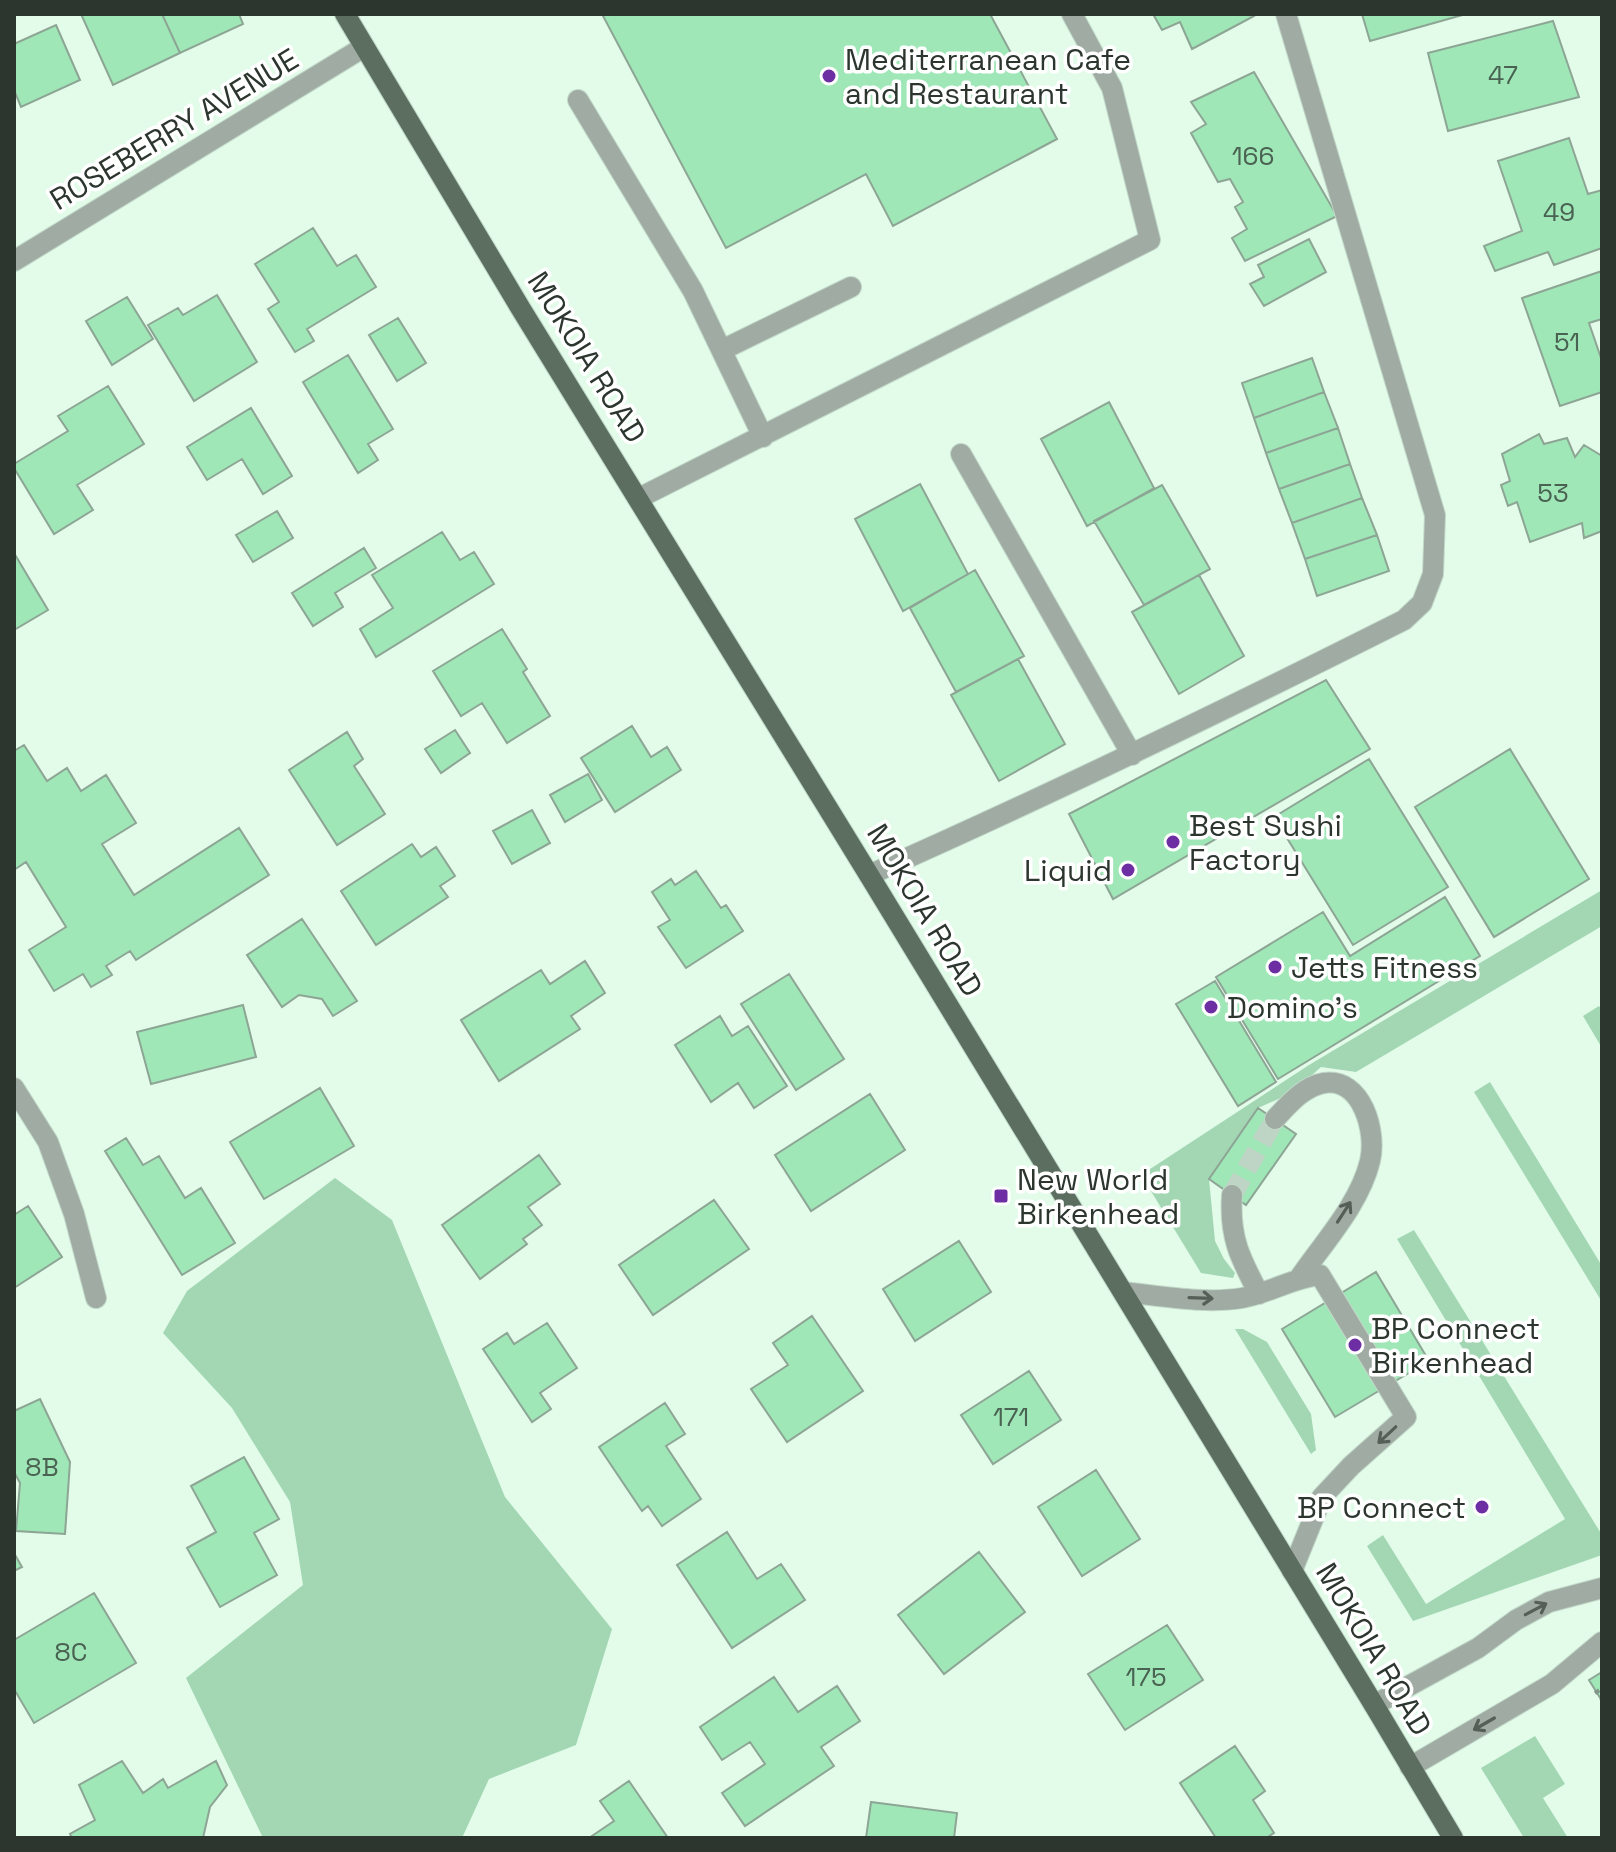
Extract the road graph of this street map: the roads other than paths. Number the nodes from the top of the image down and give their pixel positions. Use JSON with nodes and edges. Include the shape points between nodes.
{"nodes":[{"id":1,"x":345,"y":14,"type":"edge"},
{"id":2,"x":1072,"y":14,"type":"edge"},
{"id":3,"x":1286,"y":14,"type":"edge"},
{"id":4,"x":364,"y":47,"type":"junction"},
{"id":5,"x":578,"y":100,"type":"dead end"},
{"id":6,"x":14,"y":261,"type":"edge"},
{"id":7,"x":851,"y":287,"type":"dead end"},
{"id":8,"x":722,"y":350,"type":"junction"},
{"id":9,"x":763,"y":437,"type":"junction"},
{"id":10,"x":961,"y":454,"type":"dead end"},
{"id":11,"x":639,"y":498,"type":"junction"},
{"id":12,"x":1132,"y":755,"type":"junction"},
{"id":13,"x":869,"y":875,"type":"junction"},
{"id":14,"x":14,"y":1088,"type":"edge"},
{"id":15,"x":1275,"y":1119,"type":"tunnel mouth"},
{"id":16,"x":1232,"y":1195,"type":"tunnel mouth"},
{"id":17,"x":1300,"y":1277,"type":"junction"},
{"id":18,"x":1123,"y":1292,"type":"junction"},
{"id":19,"x":1259,"y":1294,"type":"junction"},
{"id":20,"x":96,"y":1298,"type":"dead end"},
{"id":21,"x":1292,"y":1571,"type":"junction"},
{"id":22,"x":1602,"y":1588,"type":"edge"},
{"id":23,"x":1602,"y":1642,"type":"edge"},
{"id":24,"x":1374,"y":1705,"type":"junction"},
{"id":25,"x":1410,"y":1767,"type":"junction"},
{"id":26,"x":1453,"y":1838,"type":"edge"}],
"edges":[{"from":1,"to":4,"type":"main road","name":"MOKOIA ROAD"},
{"from":2,"to":9,"type":"street","via":[[1112,88],[1150,240]]},
{"from":3,"to":12,"type":"street","via":[[1435,515],[1433,574],[1422,603],[1404,620]]},
{"from":4,"to":6,"type":"street","name":"ROSEBERRY AVENUE"},
{"from":4,"to":11,"type":"main road","name":"MOKOIA ROAD"},
{"from":5,"to":8,"type":"street","via":[[693,291]]},
{"from":7,"to":8,"type":"street"},
{"from":8,"to":9,"type":"street"},
{"from":9,"to":11,"type":"street"},
{"from":10,"to":12,"type":"street"},
{"from":11,"to":13,"type":"main road","name":"MOKOIA ROAD"},
{"from":12,"to":13,"type":"street"},
{"from":13,"to":18,"type":"main road","name":"MOKOIA ROAD"},
{"from":14,"to":20,"type":"street","via":[[48,1142]]},
{"from":17,"to":15,"type":"street","one_way":true,"via":[[1360,1188],[1373,1147],[1372,1132],[1362,1103],[1346,1088],[1326,1082],[1309,1088]]},
{"from":16,"to":19,"type":"street","via":[[1236,1249]]},
{"from":17,"to":19,"type":"street"},
{"from":17,"to":21,"type":"street","one_way":true,"via":[[1320,1275],[1406,1417],[1322,1497]]},
{"from":18,"to":19,"type":"street","one_way":true,"via":[[1201,1299]]},
{"from":18,"to":21,"type":"main road","name":"MOKOIA ROAD"},
{"from":21,"to":24,"type":"main road","name":"MOKOIA ROAD"},
{"from":24,"to":22,"type":"street","one_way":true,"via":[[1549,1602]]},
{"from":23,"to":25,"type":"street","one_way":true,"via":[[1552,1684]]},
{"from":24,"to":25,"type":"main road","name":"MOKOIA ROAD"},
{"from":25,"to":26,"type":"main road","name":"MOKOIA ROAD"}]}
